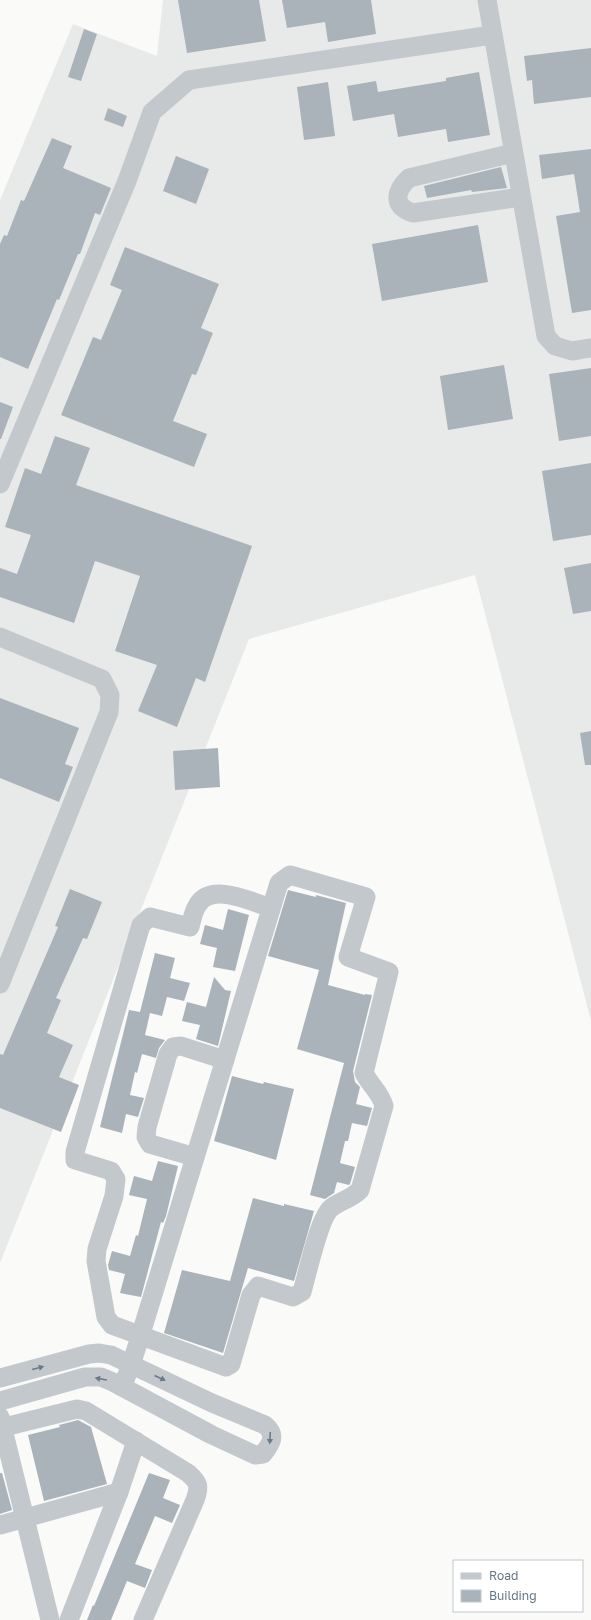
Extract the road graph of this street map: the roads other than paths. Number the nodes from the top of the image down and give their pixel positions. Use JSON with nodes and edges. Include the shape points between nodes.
{"nodes":[{"id":1,"x":487,"y":0,"type":"edge"},
{"id":2,"x":492,"y":34,"type":"junction"},
{"id":3,"x":514,"y":153,"type":"junction"},
{"id":4,"x":521,"y":197,"type":"junction"},
{"id":5,"x":591,"y":348,"type":"edge"},
{"id":6,"x":0,"y":484,"type":"edge"},
{"id":7,"x":0,"y":637,"type":"edge"},
{"id":8,"x":271,"y":908,"type":"junction"},
{"id":9,"x":0,"y":984,"type":"edge"},
{"id":10,"x":225,"y":1060,"type":"junction"},
{"id":11,"x":195,"y":1158,"type":"junction"},
{"id":12,"x":140,"y":1337,"type":"junction"},
{"id":13,"x":131,"y":1365,"type":"junction"},
{"id":14,"x":0,"y":1378,"type":"edge"},
{"id":15,"x":122,"y":1387,"type":"junction"},
{"id":16,"x":0,"y":1401,"type":"edge"},
{"id":17,"x":230,"y":1411,"type":"junction"},
{"id":18,"x":1,"y":1424,"type":"edge"},
{"id":19,"x":219,"y":1438,"type":"junction"},
{"id":20,"x":136,"y":1441,"type":"junction"},
{"id":21,"x":119,"y":1492,"type":"junction"},
{"id":22,"x":25,"y":1518,"type":"junction"},
{"id":23,"x":0,"y":1525,"type":"edge"},
{"id":24,"x":50,"y":1620,"type":"edge"},
{"id":25,"x":69,"y":1620,"type":"edge"},
{"id":26,"x":143,"y":1620,"type":"edge"}],
"edges":[{"from":1,"to":2,"type":"street"},
{"from":2,"to":3,"type":"street"},
{"from":2,"to":6,"type":"street","via":[[189,80],[152,112],[127,181]]},
{"from":3,"to":4,"type":"street"},
{"from":3,"to":4,"type":"street","via":[[409,178],[400,186],[397,195],[400,204],[413,214]]},
{"from":4,"to":5,"type":"street","via":[[546,336],[555,346],[572,351]]},
{"from":7,"to":9,"type":"street","via":[[102,679],[110,695],[109,712]]},
{"from":8,"to":10,"type":"street"},
{"from":8,"to":12,"type":"street","via":[[223,893],[213,894],[205,897],[197,905],[190,927],[150,917],[141,925],[136,938],[75,1152],[75,1160],[111,1171],[116,1179],[114,1196],[96,1249],[96,1261],[106,1317],[112,1326]]},
{"from":8,"to":12,"type":"street","via":[[279,883],[290,875],[366,897],[348,958],[389,972],[364,1073],[384,1106],[360,1190],[352,1198],[331,1208],[323,1219],[302,1292],[293,1296],[258,1286],[250,1295],[231,1364],[226,1367]]},
{"from":10,"to":11,"type":"street"},
{"from":10,"to":11,"type":"street","via":[[181,1046],[173,1047],[168,1054],[146,1137],[150,1144]]},
{"from":11,"to":12,"type":"street"},
{"from":12,"to":13,"type":"street"},
{"from":14,"to":13,"type":"street","one_way":true,"via":[[98,1353],[110,1355]]},
{"from":13,"to":15,"type":"street"},
{"from":13,"to":17,"type":"street","one_way":true},
{"from":15,"to":16,"type":"street","one_way":true,"via":[[101,1377],[85,1377]]},
{"from":15,"to":19,"type":"street"},
{"from":17,"to":19,"type":"street"},
{"from":17,"to":19,"type":"street","one_way":true,"via":[[265,1425],[271,1430],[270,1446],[263,1454],[255,1455]]},
{"from":18,"to":20,"type":"street","via":[[76,1409],[86,1411]]},
{"from":18,"to":22,"type":"street"},
{"from":20,"to":21,"type":"street"},
{"from":20,"to":26,"type":"street","via":[[188,1473],[196,1480],[198,1489]]},
{"from":21,"to":22,"type":"street"},
{"from":21,"to":25,"type":"street"},
{"from":22,"to":23,"type":"street"},
{"from":22,"to":24,"type":"street"}]}
